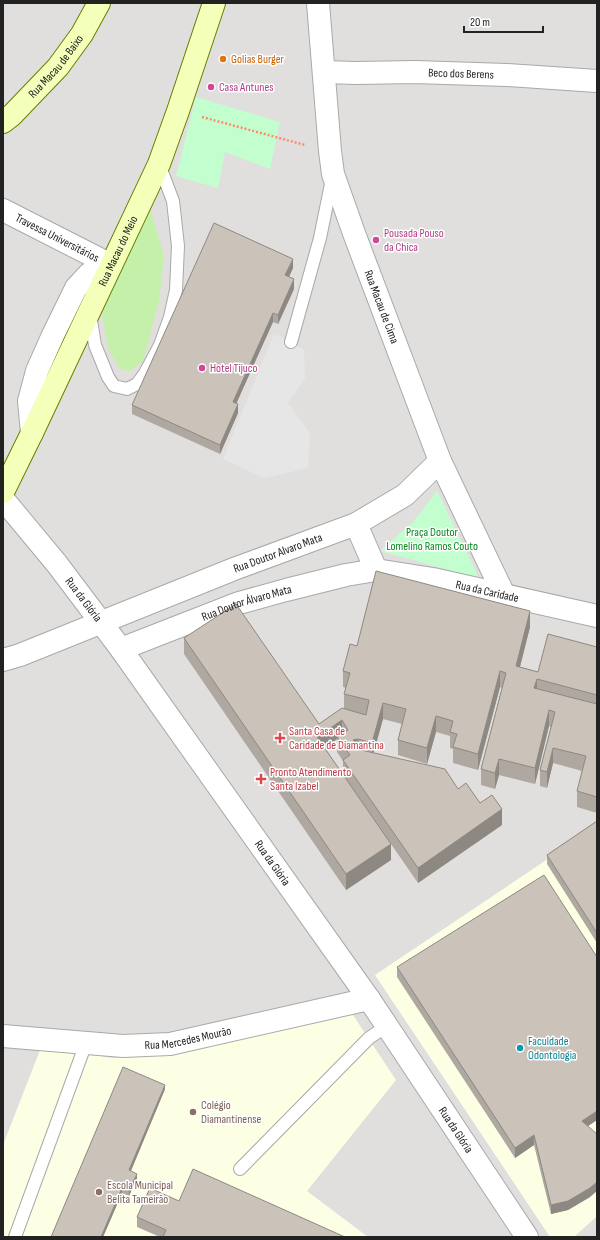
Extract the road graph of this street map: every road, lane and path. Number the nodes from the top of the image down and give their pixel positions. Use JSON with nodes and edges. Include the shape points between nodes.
{"nodes":[{"id":1,"x":99,"y":3,"type":"edge"},
{"id":2,"x":214,"y":3,"type":"edge"},
{"id":3,"x":318,"y":3,"type":"edge"},
{"id":4,"x":324,"y":72,"type":"junction"},
{"id":5,"x":597,"y":81,"type":"edge"},
{"id":6,"x":178,"y":111,"type":"junction"},
{"id":7,"x":3,"y":122,"type":"edge"},
{"id":8,"x":330,"y":151,"type":"junction"},
{"id":9,"x":158,"y":164,"type":"junction"},
{"id":10,"x":333,"y":174,"type":"junction"},
{"id":11,"x":3,"y":210,"type":"edge"},
{"id":12,"x":109,"y":270,"type":"junction"},
{"id":13,"x":90,"y":310,"type":"junction"},
{"id":14,"x":291,"y":342,"type":"dead end"},
{"id":15,"x":32,"y":434,"type":"junction"},
{"id":16,"x":440,"y":461,"type":"junction"},
{"id":17,"x":3,"y":492,"type":"edge"},
{"id":18,"x":3,"y":499,"type":"edge"},
{"id":19,"x":356,"y":524,"type":"junction"},
{"id":20,"x":376,"y":570,"type":"junction"},
{"id":21,"x":504,"y":594,"type":"junction"},
{"id":22,"x":597,"y":616,"type":"edge"},
{"id":23,"x":102,"y":622,"type":"junction"},
{"id":24,"x":121,"y":648,"type":"junction"},
{"id":25,"x":3,"y":660,"type":"edge"},
{"id":26,"x":369,"y":999,"type":"junction"},
{"id":27,"x":387,"y":1026,"type":"junction"},
{"id":28,"x":3,"y":1036,"type":"edge"},
{"id":29,"x":86,"y":1043,"type":"junction"},
{"id":30,"x":240,"y":1169,"type":"dead end"},
{"id":31,"x":15,"y":1237,"type":"edge"},
{"id":32,"x":527,"y":1237,"type":"edge"}],
"edges":[{"from":1,"to":7,"type":"main road","name":"Rua Macau de Baixo","via":[[82,34],[58,67]]},
{"from":2,"to":6,"type":"main road","name":"Rua Macau do Meio"},
{"from":3,"to":4,"type":"street","name":"Rua Macau de Cima"},
{"from":4,"to":5,"type":"street","name":"Beco dos Berens","via":[[415,72]]},
{"from":4,"to":8,"type":"street","name":"Rua Macau de Cima"},
{"from":6,"to":8,"type":"path"},
{"from":6,"to":9,"type":"main road","name":"Rua Macau do Meio"},
{"from":8,"to":10,"type":"street","name":"Rua Macau de Cima"},
{"from":9,"to":12,"type":"main road","name":"Rua Macau do Meio"},
{"from":9,"to":13,"type":"lane","via":[[173,201],[178,246],[176,290],[160,345],[137,384],[127,389],[114,386],[108,377],[95,345]]},
{"from":10,"to":14,"type":"lane","via":[[320,238]]},
{"from":10,"to":16,"type":"street","name":"Rua Macau de Cima"},
{"from":11,"to":12,"type":"street","name":"Travessa Universitários"},
{"from":12,"to":13,"type":"main road","name":"Rua Macau do Meio"},
{"from":12,"to":15,"type":"street","via":[[89,274],[76,288],[53,335],[36,372],[29,401]]},
{"from":13,"to":15,"type":"main road","name":"Rua Macau do Meio"},
{"from":15,"to":17,"type":"main road","name":"Rua Macau do Meio"},
{"from":16,"to":19,"type":"street","name":"Rua Doutor Alvaro Mata","via":[[405,495]]},
{"from":16,"to":21,"type":"street","name":"Rua Macau de Cima"},
{"from":18,"to":23,"type":"street","name":"Rua da Glória"},
{"from":19,"to":20,"type":"street"},
{"from":19,"to":23,"type":"street","name":"Rua Doutor Alvaro Mata"},
{"from":20,"to":21,"type":"street","name":"Rua da Caridade"},
{"from":20,"to":24,"type":"street","name":"Rua Doutor Álvaro Mata","via":[[346,575],[239,603]]},
{"from":21,"to":22,"type":"street","name":"Rua da Caridade"},
{"from":23,"to":24,"type":"street","name":"Rua da Glória"},
{"from":23,"to":25,"type":"street","name":"Rua Doutor Alvaro Mata"},
{"from":24,"to":26,"type":"street","name":"Rua da Glória"},
{"from":26,"to":27,"type":"street","name":"Rua da Glória"},
{"from":26,"to":29,"type":"street","name":"Rua Mercedes Mourão","via":[[170,1044],[123,1046]]},
{"from":27,"to":30,"type":"lane","via":[[369,1038]]},
{"from":27,"to":32,"type":"street","name":"Rua da Glória"},
{"from":28,"to":29,"type":"street","name":"Rua Mercedes Mourão"},
{"from":29,"to":31,"type":"lane"}]}
